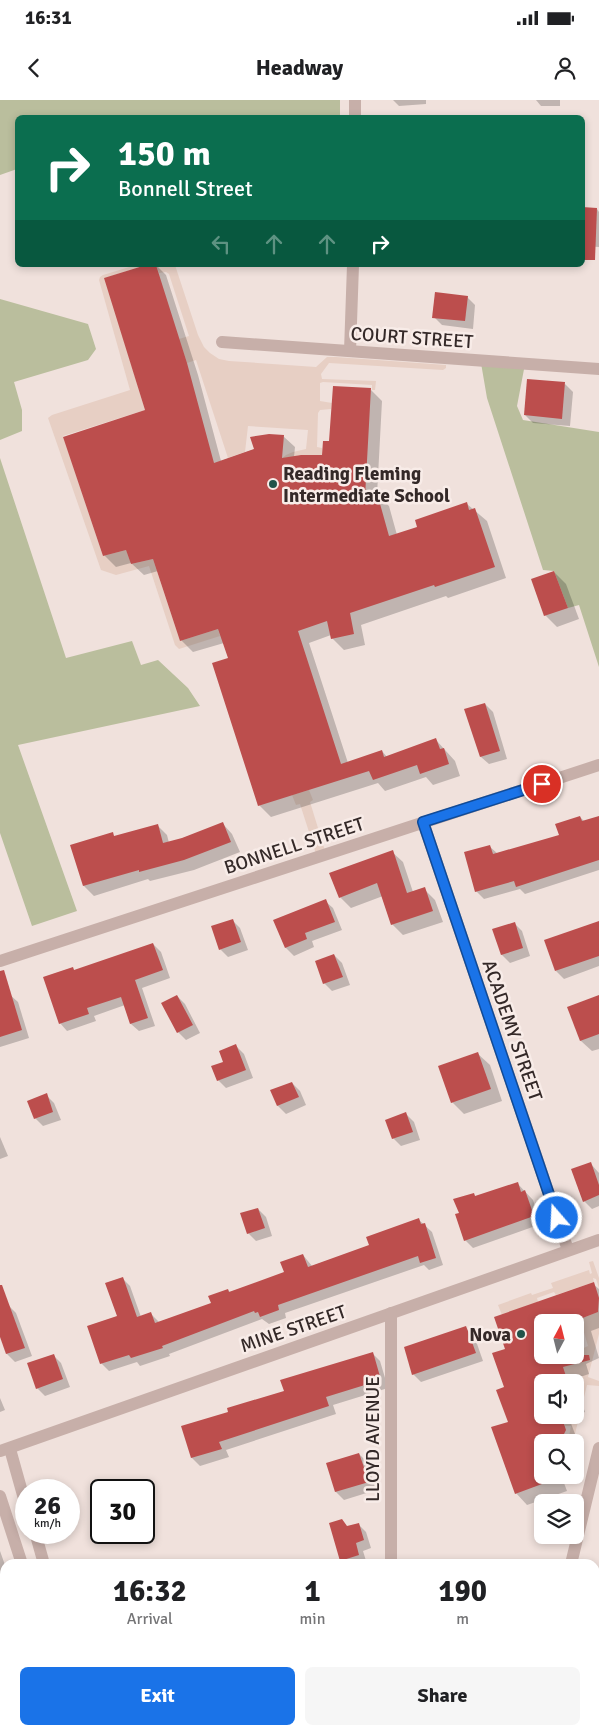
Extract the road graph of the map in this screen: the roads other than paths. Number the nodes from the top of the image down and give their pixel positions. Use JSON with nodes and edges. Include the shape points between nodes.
{"nodes":[{"id":1,"x":355,"y":100,"type":"edge"},
{"id":2,"x":355,"y":115,"type":"edge"},
{"id":3,"x":353,"y":267,"type":"edge"},
{"id":4,"x":222,"y":342,"type":"dead end"},
{"id":5,"x":350,"y":352,"type":"junction"},
{"id":6,"x":599,"y":369,"type":"edge"},
{"id":7,"x":599,"y":765,"type":"edge"},
{"id":8,"x":423,"y":822,"type":"junction"},
{"id":9,"x":0,"y":961,"type":"edge"},
{"id":10,"x":599,"y":1240,"type":"edge"},
{"id":11,"x":568,"y":1250,"type":"junction"},
{"id":12,"x":391,"y":1313,"type":"junction"},
{"id":13,"x":599,"y":1448,"type":"edge"},
{"id":14,"x":5,"y":1450,"type":"edge"},
{"id":15,"x":16,"y":1479,"type":"edge"},
{"id":16,"x":0,"y":1496,"type":"edge"},
{"id":17,"x":38,"y":1544,"type":"edge"},
{"id":18,"x":20,"y":1559,"type":"edge"},
{"id":19,"x":43,"y":1559,"type":"edge"},
{"id":20,"x":391,"y":1559,"type":"edge"},
{"id":21,"x":572,"y":1559,"type":"edge"}],
"edges":[{"from":1,"to":2,"type":"street"},
{"from":3,"to":5,"type":"street"},
{"from":4,"to":5,"type":"street","name":"COURT STREET"},
{"from":5,"to":6,"type":"street","name":"COURT STREET"},
{"from":7,"to":8,"type":"street","name":"BONNELL STREET"},
{"from":8,"to":9,"type":"street","name":"BONNELL STREET"},
{"from":8,"to":11,"type":"street","name":"ACADEMY STREET"},
{"from":10,"to":11,"type":"street","name":"MINE STREET"},
{"from":11,"to":12,"type":"street","name":"MINE STREET"},
{"from":12,"to":14,"type":"street","name":"MINE STREET"},
{"from":12,"to":20,"type":"street","name":"LLOYD AVENUE"},
{"from":13,"to":21,"type":"street"},
{"from":14,"to":15,"type":"street"},
{"from":16,"to":18,"type":"street"},
{"from":17,"to":19,"type":"street"}]}
